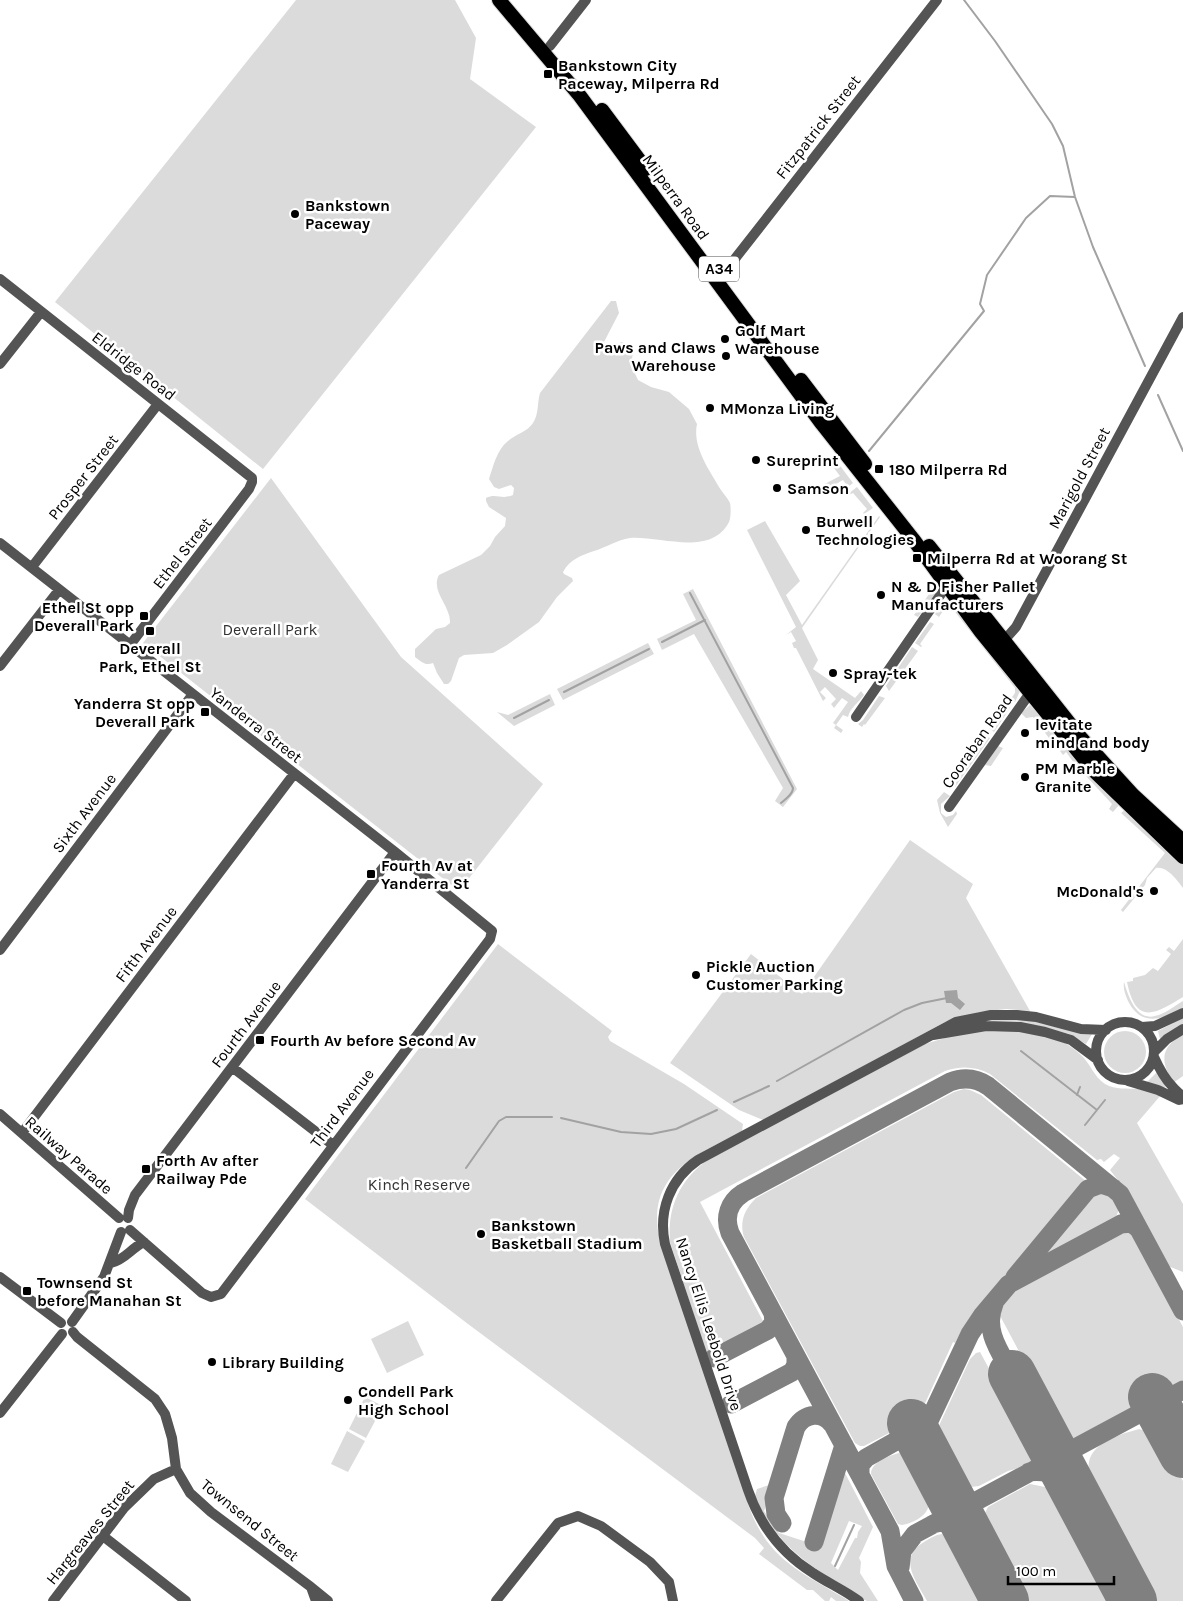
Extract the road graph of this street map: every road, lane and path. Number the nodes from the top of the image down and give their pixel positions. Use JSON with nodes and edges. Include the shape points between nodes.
{"nodes":[{"id":1,"x":499,"y":0,"type":"edge"},
{"id":2,"x":510,"y":0,"type":"edge"},
{"id":3,"x":586,"y":0,"type":"edge"},
{"id":4,"x":937,"y":0,"type":"edge"},
{"id":5,"x":550,"y":46,"type":"junction"},
{"id":6,"x":723,"y":274,"type":"junction"},
{"id":7,"x":0,"y":279,"type":"edge"},
{"id":8,"x":41,"y":312,"type":"junction"},
{"id":9,"x":1183,"y":316,"type":"edge"},
{"id":10,"x":0,"y":364,"type":"edge"},
{"id":11,"x":158,"y":404,"type":"junction"},
{"id":12,"x":251,"y":477,"type":"joint"},
{"id":13,"x":0,"y":543,"type":"edge"},
{"id":14,"x":32,"y":567,"type":"junction"},
{"id":15,"x":950,"y":580,"type":"junction"},
{"id":16,"x":59,"y":590,"type":"junction"},
{"id":17,"x":1000,"y":644,"type":"junction"},
{"id":18,"x":130,"y":645,"type":"junction"},
{"id":19,"x":0,"y":666,"type":"edge"},
{"id":20,"x":1030,"y":693,"type":"junction"},
{"id":21,"x":193,"y":694,"type":"junction"},
{"id":22,"x":856,"y":717,"type":"dead end"},
{"id":23,"x":294,"y":774,"type":"junction"},
{"id":24,"x":949,"y":807,"type":"dead end"},
{"id":25,"x":1183,"y":841,"type":"edge"},
{"id":26,"x":395,"y":852,"type":"junction"},
{"id":27,"x":1183,"y":857,"type":"edge"},
{"id":28,"x":492,"y":931,"type":"joint"},
{"id":29,"x":0,"y":950,"type":"edge"},
{"id":30,"x":1183,"y":1013,"type":"edge"},
{"id":31,"x":1142,"y":1028,"type":"junction"},
{"id":32,"x":1183,"y":1029,"type":"edge"},
{"id":33,"x":1106,"y":1030,"type":"junction"},
{"id":34,"x":932,"y":1035,"type":"junction"},
{"id":35,"x":1154,"y":1054,"type":"junction"},
{"id":36,"x":1098,"y":1060,"type":"junction"},
{"id":37,"x":232,"y":1067,"type":"junction"},
{"id":38,"x":1122,"y":1080,"type":"junction"},
{"id":39,"x":1183,"y":1099,"type":"edge"},
{"id":40,"x":0,"y":1114,"type":"edge"},
{"id":41,"x":22,"y":1132,"type":"junction"},
{"id":42,"x":332,"y":1145,"type":"junction"},
{"id":43,"x":123,"y":1218,"type":"junction"},
{"id":44,"x":126,"y":1231,"type":"junction"},
{"id":45,"x":144,"y":1242,"type":"junction"},
{"id":46,"x":111,"y":1263,"type":"junction"},
{"id":47,"x":0,"y":1278,"type":"edge"},
{"id":48,"x":67,"y":1328,"type":"junction"},
{"id":49,"x":0,"y":1413,"type":"edge"},
{"id":50,"x":176,"y":1469,"type":"junction"},
{"id":51,"x":103,"y":1536,"type":"junction"},
{"id":52,"x":311,"y":1587,"type":"junction"},
{"id":53,"x":53,"y":1601,"type":"edge"},
{"id":54,"x":186,"y":1601,"type":"edge"},
{"id":55,"x":316,"y":1601,"type":"edge"},
{"id":56,"x":328,"y":1601,"type":"edge"},
{"id":57,"x":496,"y":1601,"type":"edge"},
{"id":58,"x":673,"y":1601,"type":"edge"},
{"id":59,"x":859,"y":1601,"type":"edge"}],
"edges":[{"from":1,"to":15,"type":"highway","name":"Milperra Road","number":"A34","via":[[580,96],[822,424]]},
{"from":2,"to":5,"type":"highway","name":"Milperra Road","number":"A34"},
{"from":3,"to":5,"type":"street"},
{"from":4,"to":6,"type":"street","name":"Fitzpatrick Street"},
{"from":5,"to":6,"type":"highway","name":"Milperra Road","number":"A34","via":[[582,83]]},
{"from":6,"to":15,"type":"highway","name":"Milperra Road","number":"A34"},
{"from":7,"to":8,"type":"street","name":"Eldridge Road"},
{"from":8,"to":10,"type":"street"},
{"from":8,"to":11,"type":"street","name":"Eldridge Road"},
{"from":9,"to":17,"type":"street","name":"Marigold Street","via":[[1016,627]]},
{"from":11,"to":12,"type":"street","name":"Eldridge Road"},
{"from":11,"to":14,"type":"street","name":"Prosper Street"},
{"from":12,"to":18,"type":"street","name":"Ethel Street","via":[[249,489]]},
{"from":13,"to":14,"type":"street","name":"Yanderra Street"},
{"from":14,"to":16,"type":"street","name":"Yanderra Street"},
{"from":15,"to":17,"type":"highway","name":"Milperra Road","number":"A34"},
{"from":15,"to":22,"type":"street"},
{"from":16,"to":18,"type":"street","name":"Yanderra Street"},
{"from":16,"to":19,"type":"street"},
{"from":17,"to":20,"type":"highway","name":"Milperra Road","number":"A34"},
{"from":17,"to":25,"type":"highway","name":"Milperra Road","number":"A34","via":[[1109,770]]},
{"from":18,"to":21,"type":"street","name":"Yanderra Street"},
{"from":20,"to":24,"type":"street","name":"Cooraban Road"},
{"from":20,"to":27,"type":"highway","name":"Milperra Road","number":"A34","via":[[1094,771]]},
{"from":21,"to":23,"type":"street","name":"Yanderra Street"},
{"from":21,"to":29,"type":"street","name":"Sixth Avenue"},
{"from":23,"to":26,"type":"street","name":"Yanderra Street"},
{"from":23,"to":41,"type":"street","name":"Fifth Avenue"},
{"from":26,"to":28,"type":"street","name":"Yanderra Street"},
{"from":26,"to":37,"type":"street","name":"Fourth Avenue"},
{"from":28,"to":42,"type":"street","name":"Third Avenue","via":[[490,939]]},
{"from":30,"to":31,"type":"street","via":[[1155,1026]]},
{"from":31,"to":33,"type":"street","via":[[1124,1022]]},
{"from":31,"to":35,"type":"street","via":[[1151,1038]]},
{"from":32,"to":35,"type":"street"},
{"from":33,"to":34,"type":"street","name":"Nancy Ellis Leebold Drive","via":[[1081,1030],[1036,1017],[1002,1014],[956,1022]]},
{"from":33,"to":36,"type":"street","via":[[1097,1044]]},
{"from":34,"to":36,"type":"street","name":"Nancy Ellis Leebold Drive","via":[[986,1026],[1027,1028],[1072,1040]]},
{"from":34,"to":59,"type":"street","name":"Nancy Ellis Leebold Drive","via":[[691,1165],[673,1186],[662,1219],[669,1255],[757,1512],[772,1537],[794,1560]]},
{"from":35,"to":38,"type":"street","via":[[1146,1072],[1130,1080]]},
{"from":35,"to":39,"type":"street","via":[[1164,1078]]},
{"from":36,"to":38,"type":"street","via":[[1107,1074]]},
{"from":37,"to":42,"type":"street"},
{"from":37,"to":43,"type":"street","name":"Fourth Avenue","via":[[135,1195]]},
{"from":38,"to":39,"type":"street"},
{"from":40,"to":41,"type":"street","name":"Railway Parade"},
{"from":41,"to":43,"type":"street","name":"Railway Parade"},
{"from":42,"to":45,"type":"street","name":"Third Avenue","via":[[218,1296],[202,1293]]},
{"from":43,"to":44,"type":"street","via":[[132,1223]]},
{"from":44,"to":45,"type":"street"},
{"from":44,"to":46,"type":"street"},
{"from":45,"to":46,"type":"street","via":[[133,1247],[122,1260]]},
{"from":46,"to":48,"type":"street","via":[[99,1286]]},
{"from":47,"to":48,"type":"street","name":"Townsend Street"},
{"from":48,"to":49,"type":"street"},
{"from":48,"to":50,"type":"street","name":"Townsend Street","via":[[155,1399],[165,1414]]},
{"from":50,"to":51,"type":"street","name":"Hargreaves Street","via":[[154,1479],[124,1508]]},
{"from":50,"to":52,"type":"street","name":"Townsend Street","via":[[190,1493]]},
{"from":51,"to":53,"type":"street","name":"Hargreaves Street"},
{"from":51,"to":54,"type":"street"},
{"from":52,"to":55,"type":"street"},
{"from":52,"to":56,"type":"street","name":"Townsend Street"},
{"from":57,"to":58,"type":"street","via":[[558,1523],[578,1516],[601,1526],[650,1562],[669,1582]]}]}
